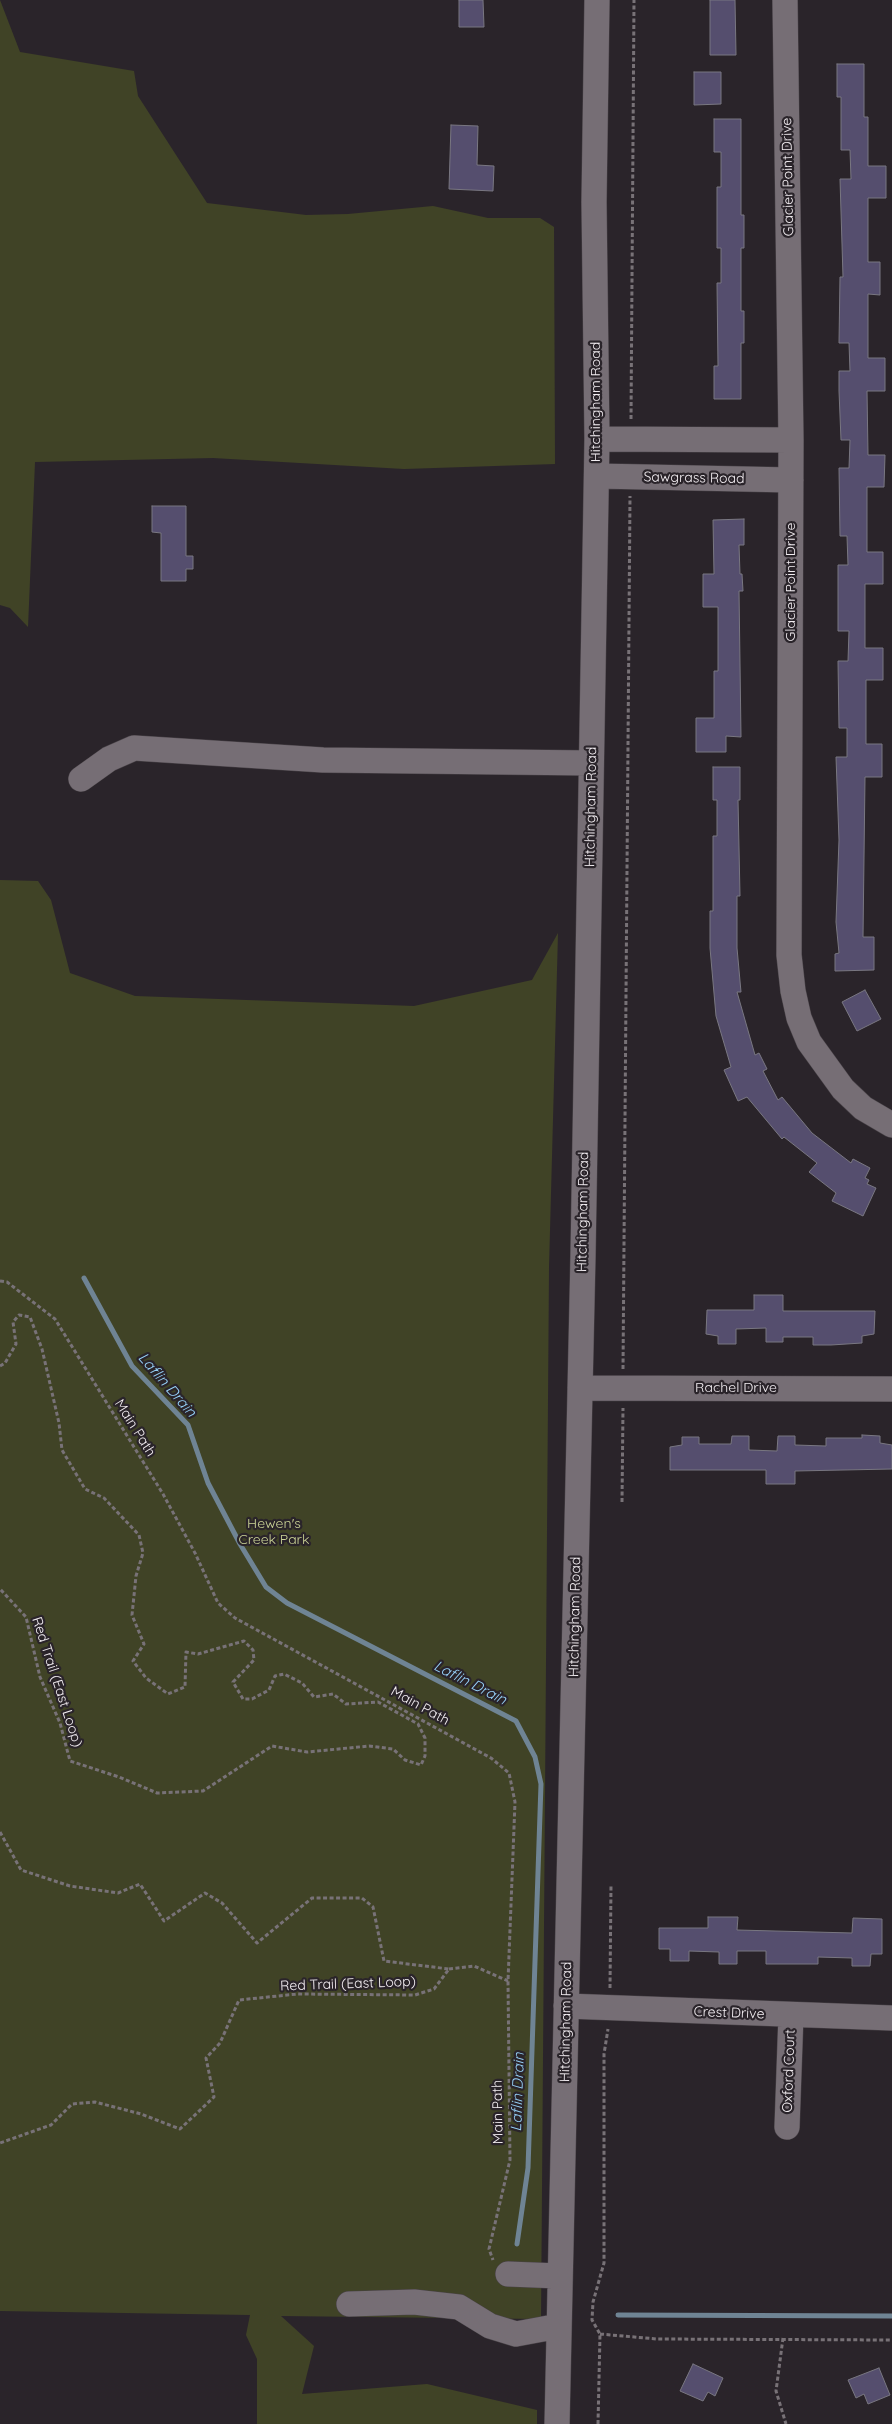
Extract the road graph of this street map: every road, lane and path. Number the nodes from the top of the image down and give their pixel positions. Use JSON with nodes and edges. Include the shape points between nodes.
{"nodes":[{"id":1,"x":597,"y":0,"type":"edge"},
{"id":2,"x":634,"y":0,"type":"edge"},
{"id":3,"x":785,"y":0,"type":"edge"},
{"id":4,"x":631,"y":428,"type":"dead end"},
{"id":5,"x":598,"y":439,"type":"junction"},
{"id":6,"x":791,"y":440,"type":"junction"},
{"id":7,"x":597,"y":476,"type":"junction"},
{"id":8,"x":791,"y":480,"type":"junction"},
{"id":9,"x":630,"y":488,"type":"dead end"},
{"id":10,"x":591,"y":763,"type":"junction"},
{"id":11,"x":81,"y":779,"type":"dead end"},
{"id":12,"x":892,"y":1125,"type":"edge"},
{"id":13,"x":0,"y":1281,"type":"edge"},
{"id":14,"x":0,"y":1366,"type":"edge"},
{"id":15,"x":580,"y":1388,"type":"junction"},
{"id":16,"x":623,"y":1388,"type":"junction"},
{"id":17,"x":892,"y":1389,"type":"edge"},
{"id":18,"x":622,"y":1502,"type":"dead end"},
{"id":19,"x":0,"y":1589,"type":"edge"},
{"id":20,"x":0,"y":1832,"type":"edge"},
{"id":21,"x":611,"y":1884,"type":"dead end"},
{"id":22,"x":449,"y":1969,"type":"junction"},
{"id":23,"x":508,"y":1981,"type":"junction"},
{"id":24,"x":566,"y":2006,"type":"junction"},
{"id":25,"x":609,"y":2008,"type":"junction"},
{"id":26,"x":791,"y":2015,"type":"junction"},
{"id":27,"x":892,"y":2018,"type":"edge"},
{"id":28,"x":787,"y":2127,"type":"dead end"},
{"id":29,"x":0,"y":2143,"type":"edge"},
{"id":30,"x":508,"y":2274,"type":"joint"},
{"id":31,"x":560,"y":2276,"type":"junction"},
{"id":32,"x":349,"y":2304,"type":"dead end"},
{"id":33,"x":559,"y":2326,"type":"junction"},
{"id":34,"x":600,"y":2334,"type":"junction"},
{"id":35,"x":783,"y":2338,"type":"junction"},
{"id":36,"x":892,"y":2340,"type":"edge"},
{"id":37,"x":557,"y":2424,"type":"edge"},
{"id":38,"x":598,"y":2424,"type":"edge"},
{"id":39,"x":786,"y":2424,"type":"edge"}],
"edges":[{"from":1,"to":5,"type":"street","name":"Hitchingham Road","via":[[594,202]]},
{"from":2,"to":4,"type":"path"},
{"from":3,"to":6,"type":"street","name":"Glacier Point Drive"},
{"from":5,"to":6,"type":"street"},
{"from":5,"to":7,"type":"street","name":"Hitchingham Road"},
{"from":6,"to":8,"type":"street","name":"Glacier Point Drive"},
{"from":7,"to":8,"type":"street","name":"Sawgrass Road"},
{"from":7,"to":10,"type":"street","name":"Hitchingham Road"},
{"from":8,"to":12,"type":"street","name":"Glacier Point Drive","via":[[789,955],[793,991],[809,1042],[824,1065],[864,1108]]},
{"from":9,"to":16,"type":"path"},
{"from":10,"to":11,"type":"street","via":[[323,760],[134,748],[109,759]]},
{"from":10,"to":15,"type":"street","name":"Hitchingham Road"},
{"from":13,"to":23,"type":"path","name":"Main Path","via":[[7,1282],[55,1319],[163,1494],[218,1603],[235,1618],[491,1758],[509,1773],[516,1802]]},
{"from":14,"to":19,"type":"path","name":"Red Trail (East Loop)","via":[[16,1344],[13,1322],[19,1315],[30,1317],[42,1348],[62,1450],[85,1489],[104,1498],[139,1535],[143,1553],[136,1576],[132,1615],[144,1644],[133,1661],[146,1678],[168,1694],[186,1687],[186,1652],[198,1654],[244,1641],[253,1650],[254,1660],[233,1682],[243,1699],[252,1700],[269,1690],[275,1676],[284,1674],[302,1683],[314,1697],[333,1694],[346,1704],[378,1702],[418,1724],[425,1738],[425,1756],[421,1765],[405,1760],[393,1749],[369,1746],[307,1752],[272,1746],[203,1792],[156,1792],[70,1761],[60,1723],[40,1678],[26,1617]]},
{"from":15,"to":16,"type":"street","name":"Rachel Drive"},
{"from":15,"to":24,"type":"street","name":"Hitchingham Road"},
{"from":16,"to":17,"type":"street","name":"Rachel Drive"},
{"from":16,"to":18,"type":"path"},
{"from":20,"to":22,"type":"path","name":"Red Trail (East Loop)","via":[[21,1870],[70,1886],[118,1893],[140,1884],[164,1921],[205,1893],[222,1903],[257,1943],[312,1898],[362,1898],[373,1907],[384,1961]]},
{"from":21,"to":25,"type":"path"},
{"from":22,"to":23,"type":"path","via":[[474,1966]]},
{"from":22,"to":29,"type":"path","name":"Red Trail (East Loop)","via":[[434,1989],[415,1996],[297,1994],[239,2000],[220,2044],[206,2058],[214,2097],[180,2129],[95,2102],[72,2104],[51,2124]]},
{"from":23,"to":30,"type":"path","name":"Main Path","via":[[510,2160],[489,2249],[494,2261]]},
{"from":24,"to":25,"type":"street","name":"Crest Drive"},
{"from":24,"to":31,"type":"street","name":"Hitchingham Road"},
{"from":25,"to":26,"type":"street","name":"Crest Drive"},
{"from":25,"to":34,"type":"path","via":[[604,2054],[604,2263],[593,2302],[592,2320]]},
{"from":26,"to":27,"type":"street","name":"Crest Drive"},
{"from":26,"to":28,"type":"street","name":"Oxford Court"},
{"from":30,"to":31,"type":"street"},
{"from":31,"to":33,"type":"street","name":"Hitchingham Road"},
{"from":32,"to":33,"type":"street","via":[[414,2302],[459,2307],[490,2326],[516,2334]]},
{"from":33,"to":37,"type":"street","name":"Hitchingham Road"},
{"from":34,"to":35,"type":"path","via":[[657,2339]]},
{"from":34,"to":38,"type":"path"},
{"from":35,"to":36,"type":"path"},
{"from":35,"to":39,"type":"path","via":[[776,2391]]}]}
